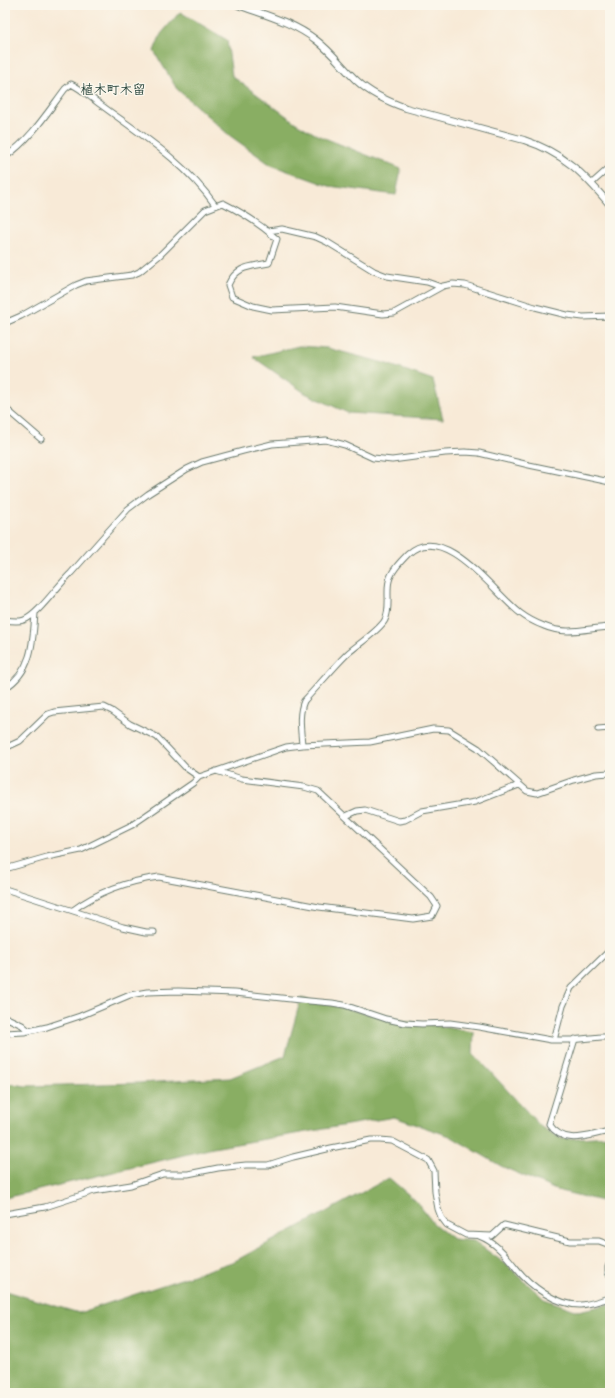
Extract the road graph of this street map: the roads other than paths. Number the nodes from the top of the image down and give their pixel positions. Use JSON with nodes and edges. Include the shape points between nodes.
{"nodes":[{"id":1,"x":238,"y":5,"type":"edge"},
{"id":2,"x":5,"y":157,"type":"edge"},
{"id":3,"x":610,"y":167,"type":"edge"},
{"id":4,"x":592,"y":184,"type":"junction"},
{"id":5,"x":215,"y":205,"type":"junction"},
{"id":6,"x":610,"y":205,"type":"edge"},
{"id":7,"x":268,"y":230,"type":"junction"},
{"id":8,"x":441,"y":287,"type":"junction"},
{"id":9,"x":610,"y":316,"type":"edge"},
{"id":10,"x":5,"y":323,"type":"edge"},
{"id":11,"x":5,"y":408,"type":"edge"},
{"id":12,"x":41,"y":439,"type":"dead end"},
{"id":13,"x":610,"y":482,"type":"edge"},
{"id":14,"x":35,"y":613,"type":"junction"},
{"id":15,"x":5,"y":620,"type":"edge"},
{"id":16,"x":610,"y":627,"type":"edge"},
{"id":17,"x":5,"y":688,"type":"edge"},
{"id":18,"x":610,"y":728,"type":"edge"},
{"id":19,"x":598,"y":730,"type":"dead end"},
{"id":20,"x":302,"y":744,"type":"junction"},
{"id":21,"x":5,"y":748,"type":"edge"},
{"id":22,"x":215,"y":771,"type":"junction"},
{"id":23,"x":610,"y":773,"type":"edge"},
{"id":24,"x":199,"y":777,"type":"junction"},
{"id":25,"x":520,"y":785,"type":"junction"},
{"id":26,"x":346,"y":816,"type":"junction"},
{"id":27,"x":5,"y":869,"type":"edge"},
{"id":28,"x":5,"y":889,"type":"edge"},
{"id":29,"x":73,"y":910,"type":"junction"},
{"id":30,"x":154,"y":932,"type":"dead end"},
{"id":31,"x":610,"y":950,"type":"edge"},
{"id":32,"x":5,"y":1017,"type":"edge"},
{"id":33,"x":29,"y":1031,"type":"junction"},
{"id":34,"x":5,"y":1033,"type":"edge"},
{"id":35,"x":610,"y":1037,"type":"edge"},
{"id":36,"x":575,"y":1039,"type":"junction"},
{"id":37,"x":554,"y":1040,"type":"junction"},
{"id":38,"x":610,"y":1131,"type":"edge"},
{"id":39,"x":5,"y":1214,"type":"edge"},
{"id":40,"x":476,"y":1235,"type":"junction"},
{"id":41,"x":610,"y":1245,"type":"edge"},
{"id":42,"x":610,"y":1262,"type":"edge"},
{"id":43,"x":610,"y":1275,"type":"edge"},
{"id":44,"x":610,"y":1298,"type":"edge"}],
"edges":[{"from":1,"to":4,"type":"street","via":[[276,18],[305,32],[329,51],[358,82],[388,102],[537,145],[568,162]]},
{"from":2,"to":5,"type":"street","via":[[29,137],[71,84],[173,158]]},
{"from":3,"to":4,"type":"street"},
{"from":4,"to":6,"type":"street"},
{"from":5,"to":7,"type":"street","via":[[223,203],[242,212]]},
{"from":5,"to":10,"type":"street","via":[[205,210],[139,272],[86,281]]},
{"from":7,"to":8,"type":"street","via":[[282,229],[316,237],[374,271]]},
{"from":7,"to":8,"type":"street","via":[[277,239],[269,263],[238,271],[228,285],[232,297],[253,306],[272,310],[335,307],[376,314],[394,313]]},
{"from":8,"to":9,"type":"street","via":[[464,285],[567,315]]},
{"from":11,"to":12,"type":"street"},
{"from":13,"to":14,"type":"street","via":[[479,453],[465,452],[392,460],[373,458],[326,440],[272,444],[202,462],[148,494],[128,509]]},
{"from":14,"to":15,"type":"street","via":[[24,620]]},
{"from":14,"to":17,"type":"street","via":[[29,659],[24,671]]},
{"from":16,"to":20,"type":"street","via":[[574,632],[546,627],[519,613],[465,561],[434,546],[420,546],[408,554],[393,571],[389,581],[385,620],[348,653],[304,701],[301,707]]},
{"from":18,"to":19,"type":"street"},
{"from":20,"to":22,"type":"street"},
{"from":20,"to":25,"type":"street","via":[[370,742],[433,729],[449,730],[478,748]]},
{"from":21,"to":24,"type":"street","via":[[20,741],[48,714],[104,708],[157,737],[186,768]]},
{"from":22,"to":24,"type":"street"},
{"from":22,"to":26,"type":"street","via":[[318,791]]},
{"from":23,"to":25,"type":"street","via":[[574,780],[537,793],[527,791]]},
{"from":24,"to":27,"type":"street","via":[[132,825],[81,850]]},
{"from":25,"to":26,"type":"street","via":[[475,802],[422,811],[405,820],[365,810]]},
{"from":26,"to":29,"type":"street","via":[[431,897],[437,906],[432,916],[413,919],[319,907],[159,876],[114,888],[87,900]]},
{"from":28,"to":29,"type":"street"},
{"from":29,"to":30,"type":"street","via":[[123,927]]},
{"from":31,"to":37,"type":"street","via":[[571,988],[563,1006]]},
{"from":32,"to":33,"type":"street"},
{"from":33,"to":34,"type":"street"},
{"from":33,"to":37,"type":"street","via":[[80,1016],[130,995],[178,991],[235,993],[332,1003],[405,1023],[450,1023]]},
{"from":35,"to":36,"type":"street"},
{"from":36,"to":37,"type":"street"},
{"from":36,"to":38,"type":"street","via":[[549,1124],[554,1132],[567,1138]]},
{"from":39,"to":40,"type":"street","via":[[45,1207],[94,1191],[132,1184],[163,1174],[188,1174],[218,1168],[268,1165],[323,1150],[380,1140],[392,1141],[428,1160],[434,1172],[435,1192],[441,1217],[447,1225],[458,1232]]},
{"from":40,"to":41,"type":"street","via":[[492,1236],[504,1225],[570,1241],[600,1241]]},
{"from":40,"to":44,"type":"street","via":[[496,1246],[522,1274],[548,1296],[568,1304],[581,1305]]},
{"from":42,"to":43,"type":"street"}]}
